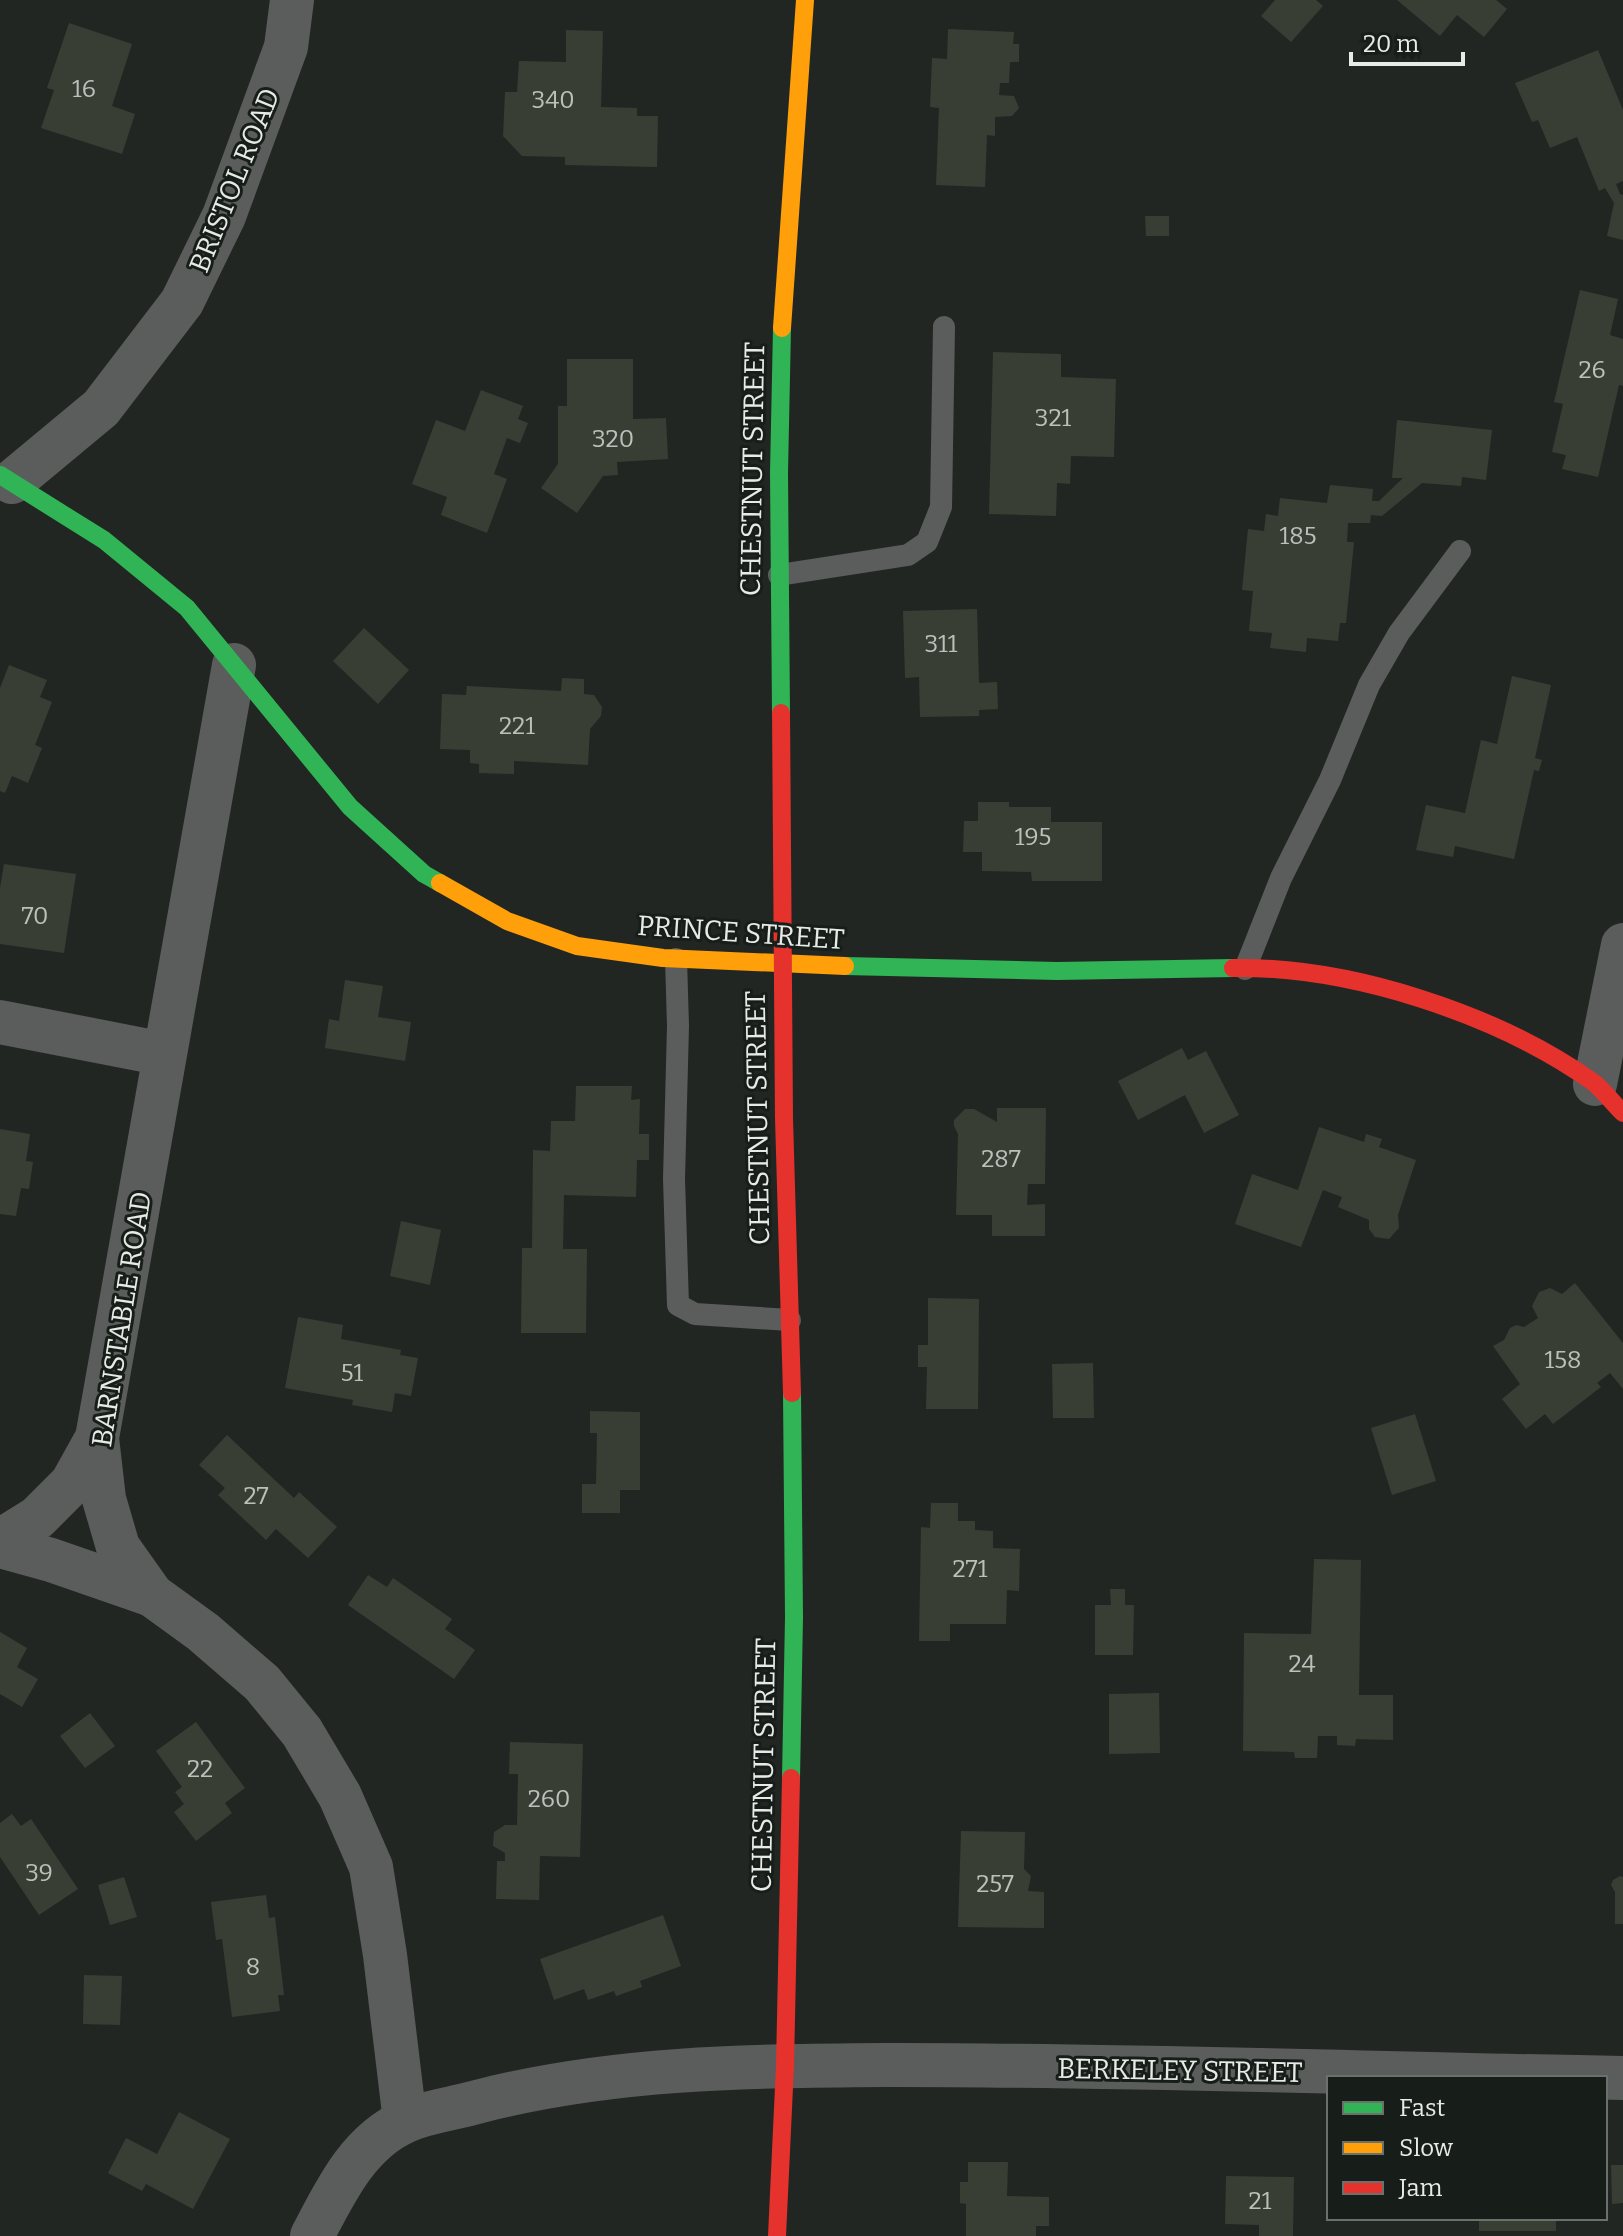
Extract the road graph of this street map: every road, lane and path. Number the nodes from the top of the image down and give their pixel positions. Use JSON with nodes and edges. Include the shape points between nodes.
{"nodes":[{"id":1,"x":292,"y":0,"type":"edge"},
{"id":2,"x":805,"y":0,"type":"edge"},
{"id":3,"x":944,"y":327,"type":"dead end"},
{"id":4,"x":6,"y":479,"type":"edge"},
{"id":5,"x":1460,"y":551,"type":"dead end"},
{"id":6,"x":779,"y":575,"type":"junction"},
{"id":7,"x":234,"y":665,"type":"junction"},
{"id":8,"x":1623,"y":945,"type":"edge"},
{"id":9,"x":676,"y":959,"type":"junction"},
{"id":10,"x":782,"y":966,"type":"junction"},
{"id":11,"x":1245,"y":969,"type":"junction"},
{"id":12,"x":0,"y":1022,"type":"edge"},
{"id":13,"x":164,"y":1054,"type":"junction"},
{"id":14,"x":1609,"y":1099,"type":"edge"},
{"id":15,"x":790,"y":1320,"type":"junction"},
{"id":16,"x":97,"y":1438,"type":"junction"},
{"id":17,"x":0,"y":1544,"type":"edge"},
{"id":18,"x":152,"y":1595,"type":"junction"},
{"id":19,"x":785,"y":2066,"type":"junction"},
{"id":20,"x":1519,"y":2076,"type":"edge"},
{"id":21,"x":405,"y":2121,"type":"junction"},
{"id":22,"x":312,"y":2236,"type":"edge"},
{"id":23,"x":777,"y":2236,"type":"edge"}],
"edges":[{"from":1,"to":4,"type":"street","name":"BRISTOL ROAD","via":[[286,47],[224,216],[182,302],[101,408]]},
{"from":2,"to":6,"type":"main road","name":"CHESTNUT STREET","via":[[783,300]]},
{"from":3,"to":6,"type":"lane","via":[[941,507],[927,542],[908,555]]},
{"from":4,"to":7,"type":"main road","name":"PRINCE STREET","via":[[104,540],[187,608]]},
{"from":5,"to":11,"type":"lane","via":[[1399,633],[1369,685]]},
{"from":6,"to":10,"type":"main road","name":"CHESTNUT STREET"},
{"from":7,"to":9,"type":"main road","name":"PRINCE STREET","via":[[350,807],[424,874],[507,921],[577,946]]},
{"from":7,"to":13,"type":"street","name":"BARNSTABLE ROAD"},
{"from":8,"to":14,"type":"street"},
{"from":9,"to":10,"type":"main road","name":"PRINCE STREET"},
{"from":9,"to":15,"type":"lane","via":[[678,1305],[695,1314]]},
{"from":10,"to":11,"type":"main road","name":"PRINCE STREET"},
{"from":10,"to":15,"type":"main road","name":"CHESTNUT STREET"},
{"from":11,"to":14,"type":"main road","name":"PRINCE STREET","via":[[1399,991],[1537,1048]]},
{"from":12,"to":13,"type":"street"},
{"from":13,"to":16,"type":"street","name":"BARNSTABLE ROAD"},
{"from":15,"to":19,"type":"main road","name":"CHESTNUT STREET","via":[[794,1617]]},
{"from":16,"to":17,"type":"street","via":[[72,1483],[37,1518]]},
{"from":16,"to":18,"type":"street","name":"BARNSTABLE ROAD","via":[[104,1499],[118,1547]]},
{"from":17,"to":18,"type":"street"},
{"from":18,"to":21,"type":"street","name":"BARNSTABLE ROAD","via":[[262,1683],[302,1732],[340,1796],[371,1867]]},
{"from":19,"to":20,"type":"street","name":"BERKELEY STREET"},
{"from":19,"to":21,"type":"street","name":"BERKELEY STREET","via":[[636,2072],[562,2082]]},
{"from":19,"to":23,"type":"main road","name":"CHESTNUT STREET"},
{"from":21,"to":22,"type":"street","name":"BERKELEY STREET","via":[[366,2147]]}]}
